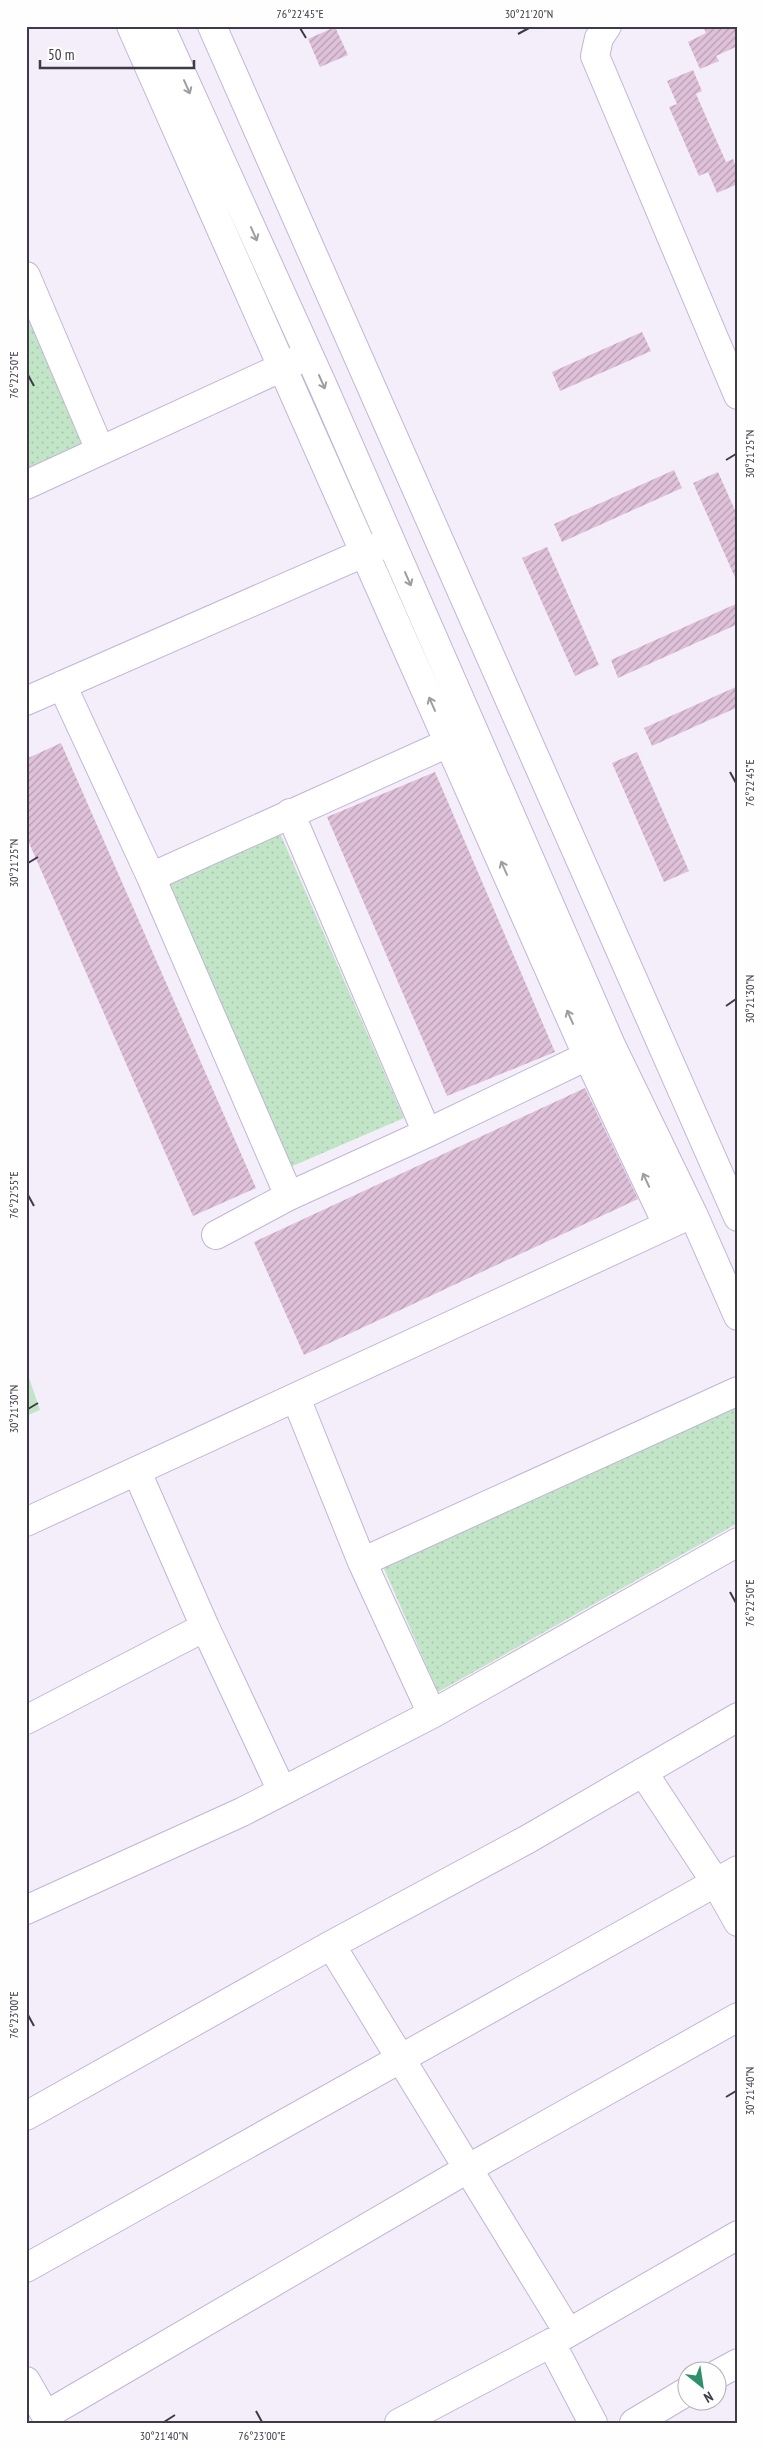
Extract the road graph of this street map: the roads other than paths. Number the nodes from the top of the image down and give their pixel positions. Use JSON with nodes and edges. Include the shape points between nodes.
{"nodes":[{"id":1,"x":131,"y":26,"type":"edge"},
{"id":2,"x":160,"y":26,"type":"edge"},
{"id":3,"x":212,"y":26,"type":"edge"},
{"id":4,"x":607,"y":26,"type":"edge"},
{"id":5,"x":26,"y":276,"type":"edge"},
{"id":6,"x":309,"y":355,"type":"junction"},
{"id":7,"x":283,"y":367,"type":"junction"},
{"id":8,"x":738,"y":395,"type":"edge"},
{"id":9,"x":100,"y":450,"type":"junction"},
{"id":10,"x":26,"y":485,"type":"edge"},
{"id":11,"x":391,"y":541,"type":"junction"},
{"id":12,"x":365,"y":553,"type":"junction"},
{"id":13,"x":62,"y":685,"type":"junction"},
{"id":14,"x":26,"y":701,"type":"edge"},
{"id":15,"x":474,"y":731,"type":"junction"},
{"id":16,"x":449,"y":742,"type":"junction"},
{"id":17,"x":290,"y":812,"type":"junction"},
{"id":18,"x":151,"y":877,"type":"junction"},
{"id":19,"x":599,"y":1050,"type":"junction"},
{"id":20,"x":427,"y":1133,"type":"junction"},
{"id":21,"x":289,"y":1196,"type":"junction"},
{"id":22,"x":694,"y":1214,"type":"junction"},
{"id":23,"x":738,"y":1217,"type":"edge"},
{"id":24,"x":667,"y":1224,"type":"junction"},
{"id":25,"x":216,"y":1235,"type":"dead end"},
{"id":26,"x":738,"y":1316,"type":"edge"},
{"id":27,"x":738,"y":1391,"type":"edge"},
{"id":28,"x":296,"y":1398,"type":"junction"},
{"id":29,"x":137,"y":1472,"type":"junction"},
{"id":30,"x":26,"y":1522,"type":"edge"},
{"id":31,"x":738,"y":1542,"type":"edge"},
{"id":32,"x":362,"y":1562,"type":"junction"},
{"id":33,"x":205,"y":1627,"type":"junction"},
{"id":34,"x":432,"y":1714,"type":"junction"},
{"id":35,"x":738,"y":1717,"type":"edge"},
{"id":36,"x":26,"y":1720,"type":"edge"},
{"id":37,"x":643,"y":1772,"type":"junction"},
{"id":38,"x":282,"y":1791,"type":"junction"},
{"id":39,"x":727,"y":1877,"type":"edge"},
{"id":40,"x":26,"y":1910,"type":"edge"},
{"id":41,"x":738,"y":1922,"type":"edge"},
{"id":42,"x":330,"y":1945,"type":"junction"},
{"id":43,"x":738,"y":2017,"type":"edge"},
{"id":44,"x":399,"y":2059,"type":"junction"},
{"id":45,"x":26,"y":2116,"type":"edge"},
{"id":46,"x":469,"y":2168,"type":"junction"},
{"id":47,"x":738,"y":2235,"type":"edge"},
{"id":48,"x":26,"y":2268,"type":"edge"},
{"id":49,"x":560,"y":2338,"type":"junction"},
{"id":50,"x":738,"y":2363,"type":"edge"},
{"id":51,"x":726,"y":2370,"type":"edge"},
{"id":52,"x":26,"y":2381,"type":"edge"},
{"id":53,"x":676,"y":2398,"type":"edge"},
{"id":54,"x":48,"y":2419,"type":"edge"},
{"id":55,"x":399,"y":2423,"type":"edge"},
{"id":56,"x":593,"y":2423,"type":"edge"},
{"id":57,"x":634,"y":2423,"type":"edge"}],
"edges":[{"from":1,"to":7,"type":"street"},
{"from":2,"to":6,"type":"street","one_way":true},
{"from":3,"to":23,"type":"street"},
{"from":4,"to":8,"type":"street","via":[[599,38],[596,56]]},
{"from":5,"to":9,"type":"street"},
{"from":6,"to":7,"type":"street"},
{"from":6,"to":11,"type":"street","one_way":true},
{"from":7,"to":9,"type":"street"},
{"from":7,"to":12,"type":"street"},
{"from":9,"to":10,"type":"street"},
{"from":11,"to":12,"type":"street"},
{"from":11,"to":15,"type":"street","one_way":true},
{"from":12,"to":13,"type":"street"},
{"from":16,"to":12,"type":"street","one_way":true},
{"from":13,"to":14,"type":"street"},
{"from":13,"to":18,"type":"street"},
{"from":15,"to":16,"type":"street"},
{"from":15,"to":19,"type":"street"},
{"from":16,"to":17,"type":"street"},
{"from":19,"to":16,"type":"street","one_way":true},
{"from":17,"to":18,"type":"street"},
{"from":17,"to":20,"type":"street"},
{"from":18,"to":21,"type":"street"},
{"from":19,"to":20,"type":"street"},
{"from":19,"to":22,"type":"street"},
{"from":24,"to":19,"type":"street","one_way":true},
{"from":20,"to":21,"type":"street"},
{"from":21,"to":25,"type":"street"},
{"from":22,"to":24,"type":"street"},
{"from":22,"to":26,"type":"street"},
{"from":24,"to":28,"type":"street"},
{"from":27,"to":32,"type":"street"},
{"from":28,"to":29,"type":"street"},
{"from":28,"to":32,"type":"street"},
{"from":29,"to":30,"type":"street"},
{"from":29,"to":33,"type":"street"},
{"from":31,"to":34,"type":"street"},
{"from":32,"to":34,"type":"street"},
{"from":33,"to":36,"type":"street"},
{"from":33,"to":38,"type":"street"},
{"from":34,"to":38,"type":"street"},
{"from":35,"to":37,"type":"street"},
{"from":37,"to":39,"type":"street"},
{"from":37,"to":42,"type":"street","via":[[528,1839]]},
{"from":38,"to":40,"type":"street"},
{"from":39,"to":41,"type":"street"},
{"from":39,"to":44,"type":"street"},
{"from":42,"to":44,"type":"street"},
{"from":42,"to":45,"type":"street"},
{"from":43,"to":46,"type":"street"},
{"from":44,"to":46,"type":"street"},
{"from":44,"to":48,"type":"street"},
{"from":46,"to":49,"type":"street"},
{"from":46,"to":54,"type":"street"},
{"from":47,"to":49,"type":"street"},
{"from":49,"to":55,"type":"street"},
{"from":49,"to":56,"type":"street"},
{"from":50,"to":51,"type":"street"},
{"from":52,"to":54,"type":"street"},
{"from":53,"to":57,"type":"street"}]}
